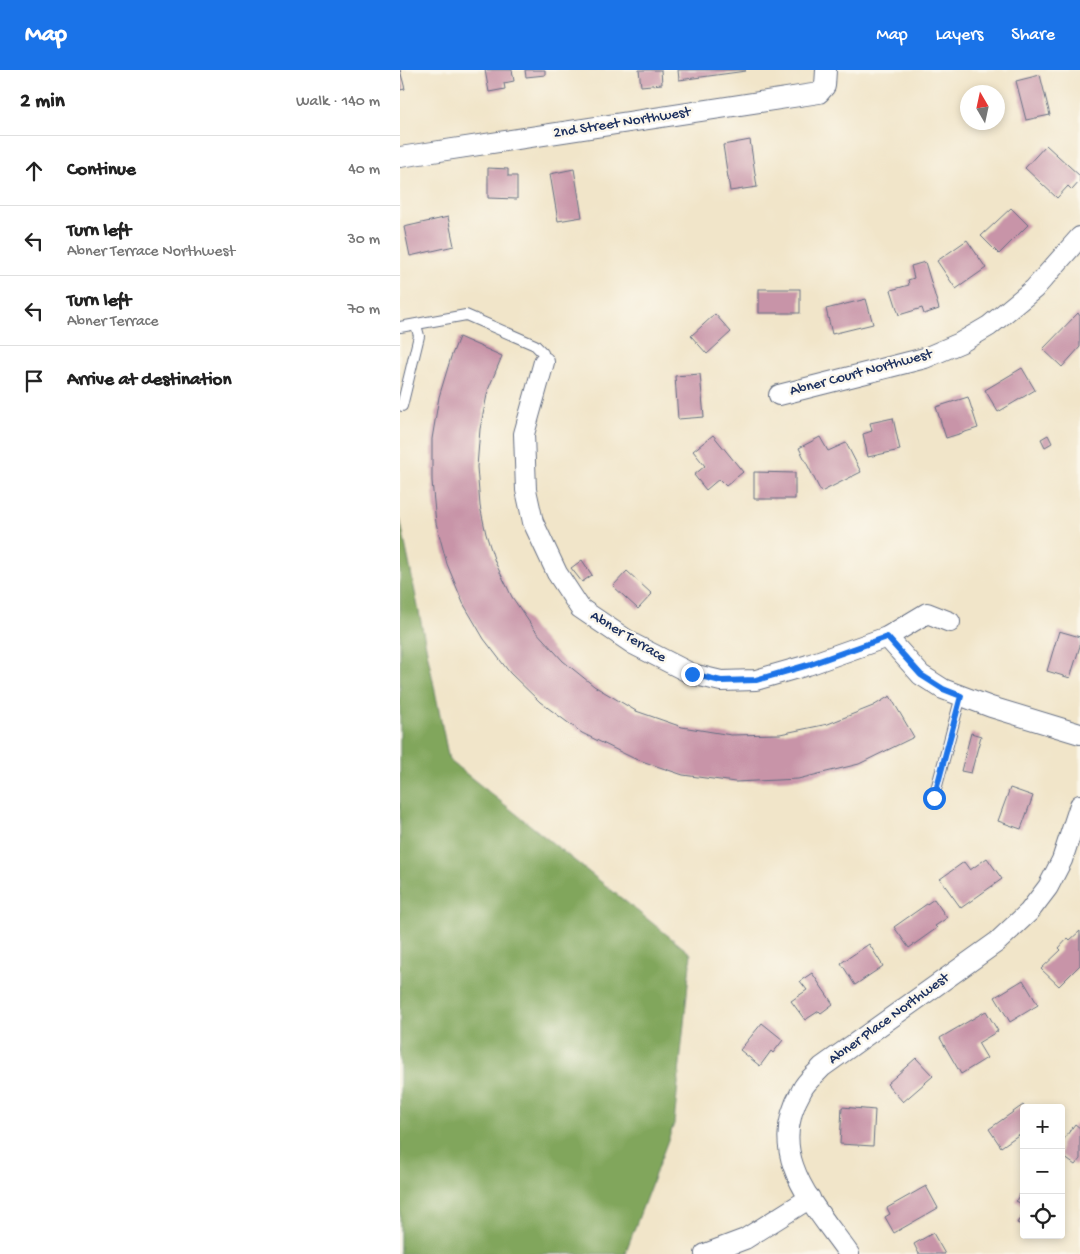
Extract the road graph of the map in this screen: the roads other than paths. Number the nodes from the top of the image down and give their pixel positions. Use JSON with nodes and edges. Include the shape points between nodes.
{"nodes":[{"id":1,"x":826,"y":70,"type":"edge"},
{"id":2,"x":400,"y":157,"type":"edge"},
{"id":3,"x":1080,"y":236,"type":"edge"},
{"id":4,"x":416,"y":325,"type":"junction"},
{"id":5,"x":400,"y":328,"type":"edge"},
{"id":6,"x":544,"y":362,"type":"joint"},
{"id":7,"x":779,"y":394,"type":"dead end"},
{"id":8,"x":402,"y":406,"type":"dead end"},
{"id":9,"x":950,"y":622,"type":"dead end"},
{"id":10,"x":887,"y":637,"type":"junction"},
{"id":11,"x":961,"y":696,"type":"junction"},
{"id":12,"x":1080,"y":734,"type":"edge"},
{"id":13,"x":934,"y":798,"type":"dead end"},
{"id":14,"x":1080,"y":805,"type":"edge"},
{"id":15,"x":810,"y":1198,"type":"junction"},
{"id":16,"x":705,"y":1254,"type":"edge"},
{"id":17,"x":849,"y":1254,"type":"edge"}],
"edges":[{"from":1,"to":2,"type":"street","name":"2nd Street Northwest","via":[[825,86],[819,93]]},
{"from":3,"to":7,"type":"street","name":"Abner Court Northwest","via":[[1034,289],[990,326],[960,343],[925,358]]},
{"from":4,"to":5,"type":"lane"},
{"from":4,"to":6,"type":"lane","via":[[466,315],[535,345],[543,353]]},
{"from":4,"to":8,"type":"lane","via":[[419,336]]},
{"from":6,"to":10,"type":"street","name":"Abner Terrace","via":[[524,434],[526,490],[533,522],[557,573],[580,608],[642,648],[692,674],[721,681],[756,680]]},
{"from":9,"to":10,"type":"street","name":"Abner Terrace","via":[[927,613]]},
{"from":10,"to":11,"type":"street","via":[[921,675]]},
{"from":11,"to":12,"type":"street"},
{"from":11,"to":13,"type":"lane"},
{"from":14,"to":15,"type":"street","name":"Abner Place Northwest","via":[[1062,860],[1030,912],[997,942],[822,1067],[802,1089],[790,1117],[787,1145],[794,1173]]},
{"from":15,"to":16,"type":"street","via":[[745,1239]]},
{"from":15,"to":17,"type":"street","name":"Abner Place Northwest"}]}
